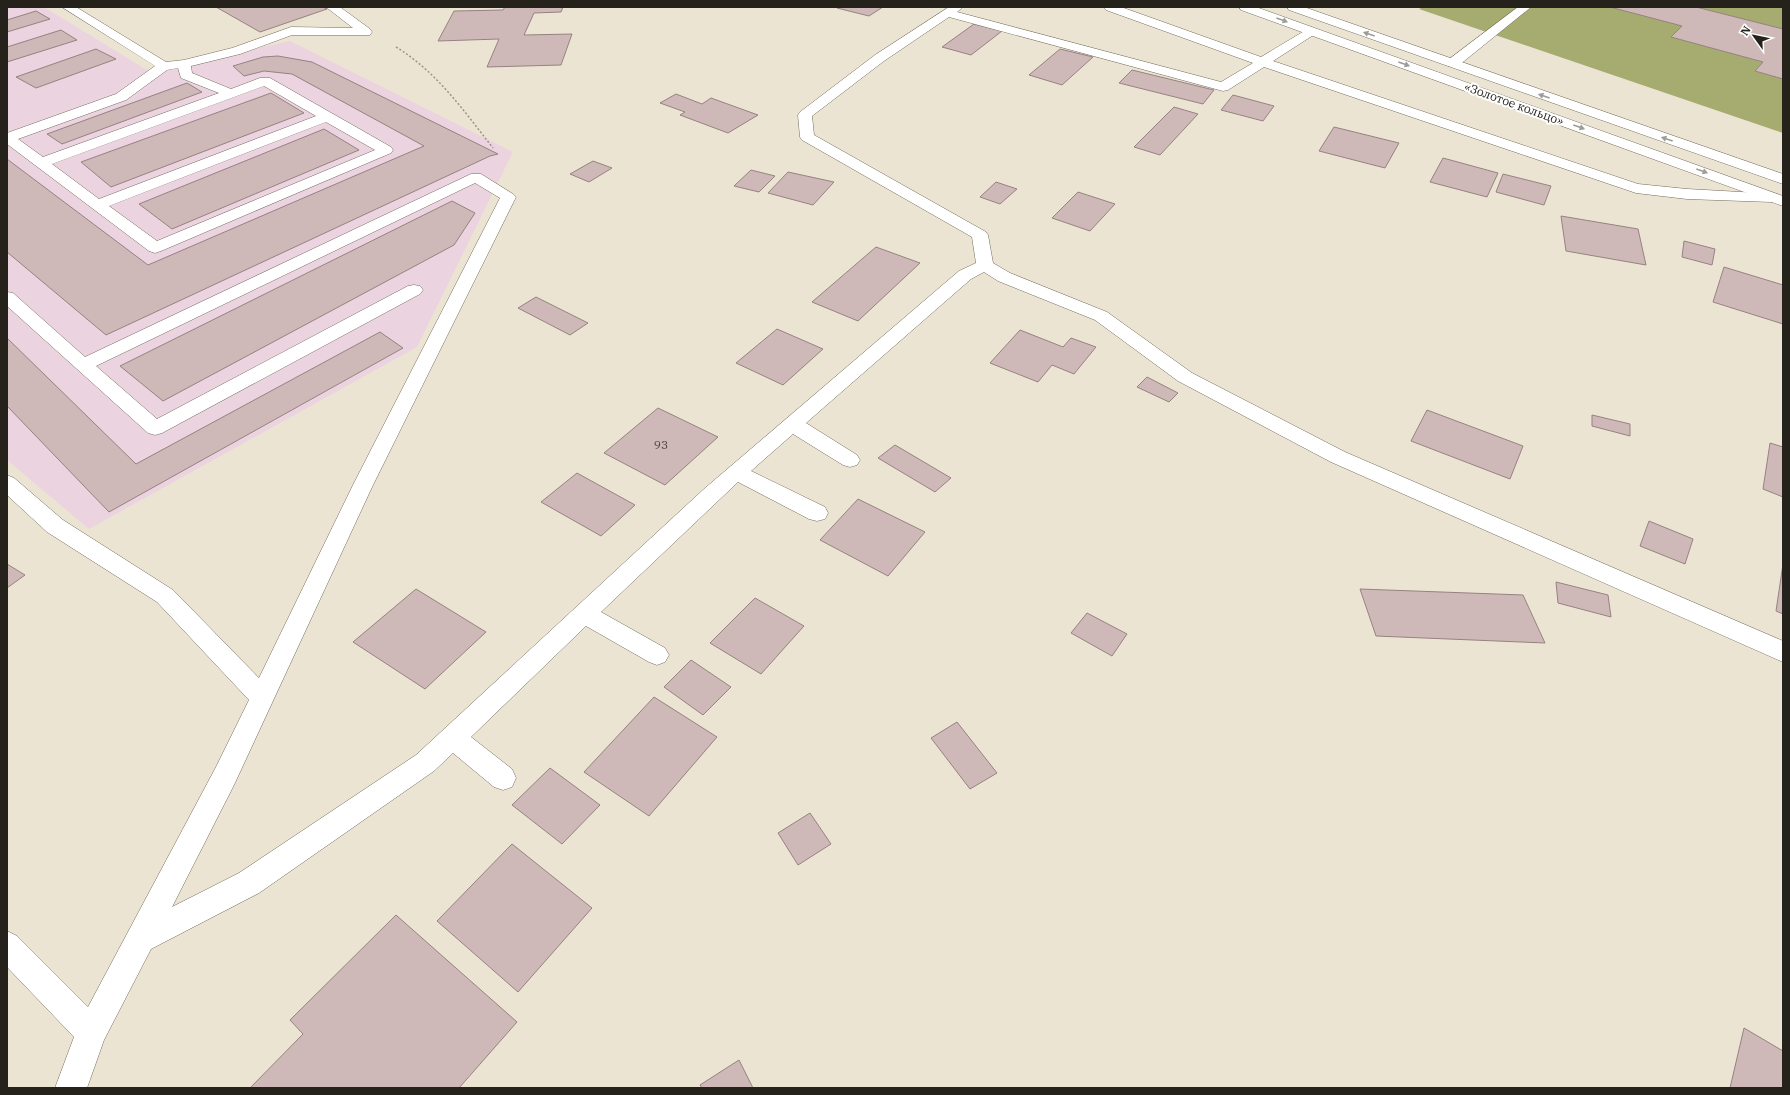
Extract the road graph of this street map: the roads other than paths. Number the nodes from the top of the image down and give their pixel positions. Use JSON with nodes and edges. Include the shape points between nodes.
{"nodes":[{"id":1,"x":68,"y":7,"type":"edge"},
{"id":2,"x":332,"y":7,"type":"edge"},
{"id":3,"x":1110,"y":7,"type":"edge"},
{"id":4,"x":1245,"y":7,"type":"edge"},
{"id":5,"x":1293,"y":7,"type":"edge"},
{"id":6,"x":1525,"y":7,"type":"edge"},
{"id":7,"x":953,"y":10,"type":"edge"},
{"id":8,"x":1311,"y":30,"type":"junction"},
{"id":9,"x":1263,"y":60,"type":"junction"},
{"id":10,"x":1453,"y":63,"type":"junction"},
{"id":11,"x":184,"y":64,"type":"junction"},
{"id":12,"x":164,"y":66,"type":"junction"},
{"id":13,"x":230,"y":94,"type":"junction"},
{"id":14,"x":328,"y":116,"type":"junction"},
{"id":15,"x":8,"y":138,"type":"edge"},
{"id":16,"x":42,"y":163,"type":"junction"},
{"id":17,"x":1783,"y":179,"type":"edge"},
{"id":18,"x":1777,"y":199,"type":"edge"},
{"id":19,"x":97,"y":205,"type":"junction"},
{"id":20,"x":985,"y":265,"type":"junction"},
{"id":21,"x":414,"y":290,"type":"dead end"},
{"id":22,"x":7,"y":297,"type":"edge"},
{"id":23,"x":83,"y":365,"type":"junction"},
{"id":24,"x":792,"y":424,"type":"junction"},
{"id":25,"x":850,"y":460,"type":"dead end"},
{"id":26,"x":736,"y":472,"type":"junction"},
{"id":27,"x":7,"y":483,"type":"edge"},
{"id":28,"x":817,"y":513,"type":"dead end"},
{"id":29,"x":584,"y":614,"type":"junction"},
{"id":30,"x":1783,"y":652,"type":"edge"},
{"id":31,"x":657,"y":655,"type":"dead end"},
{"id":32,"x":262,"y":697,"type":"junction"},
{"id":33,"x":453,"y":738,"type":"junction"},
{"id":34,"x":503,"y":778,"type":"dead end"},
{"id":35,"x":139,"y":940,"type":"junction"},
{"id":36,"x":7,"y":946,"type":"edge"},
{"id":37,"x":91,"y":1033,"type":"junction"},
{"id":38,"x":71,"y":1088,"type":"edge"}],
"edges":[{"from":1,"to":12,"type":"main road"},
{"from":2,"to":11,"type":"main road","via":[[366,32],[291,31],[236,51]]},
{"from":3,"to":9,"type":"main road"},
{"from":4,"to":8,"type":"main road","name":"«Золотое кольцо»","one_way":true},
{"from":10,"to":5,"type":"main road","name":"«Золотое кольцо»","one_way":true},
{"from":6,"to":10,"type":"main road"},
{"from":7,"to":9,"type":"main road","via":[[1223,87]]},
{"from":7,"to":20,"type":"main road","via":[[910,37],[805,115],[807,137],[980,235]]},
{"from":8,"to":9,"type":"main road"},
{"from":8,"to":18,"type":"main road","name":"«Золотое кольцо»","one_way":true},
{"from":9,"to":18,"type":"main road","via":[[1636,188],[1687,194]]},
{"from":17,"to":10,"type":"main road","name":"«Золотое кольцо»","one_way":true},
{"from":11,"to":12,"type":"main road"},
{"from":11,"to":13,"type":"main road","via":[[186,75]]},
{"from":12,"to":15,"type":"main road","via":[[121,97]]},
{"from":13,"to":14,"type":"main road","via":[[265,81]]},
{"from":13,"to":16,"type":"main road"},
{"from":14,"to":19,"type":"main road"},
{"from":14,"to":19,"type":"main road","via":[[386,150],[155,248]]},
{"from":15,"to":16,"type":"main road"},
{"from":16,"to":19,"type":"main road"},
{"from":20,"to":24,"type":"main road","via":[[965,275]]},
{"from":20,"to":30,"type":"main road","via":[[1004,277],[1101,316],[1185,377],[1338,457]]},
{"from":21,"to":23,"type":"main road","via":[[155,428]]},
{"from":22,"to":23,"type":"main road"},
{"from":23,"to":32,"type":"main road","via":[[476,177],[508,197],[374,464]]},
{"from":24,"to":25,"type":"main road"},
{"from":24,"to":26,"type":"main road"},
{"from":26,"to":28,"type":"main road"},
{"from":26,"to":29,"type":"main road"},
{"from":27,"to":32,"type":"main road","via":[[55,526],[165,596]]},
{"from":29,"to":31,"type":"main road"},
{"from":29,"to":33,"type":"main road"},
{"from":32,"to":35,"type":"main road","via":[[225,776]]},
{"from":33,"to":34,"type":"main road"},
{"from":33,"to":35,"type":"main road","via":[[425,763],[249,884]]},
{"from":35,"to":37,"type":"main road"},
{"from":36,"to":37,"type":"main road"},
{"from":37,"to":38,"type":"main road"}]}
